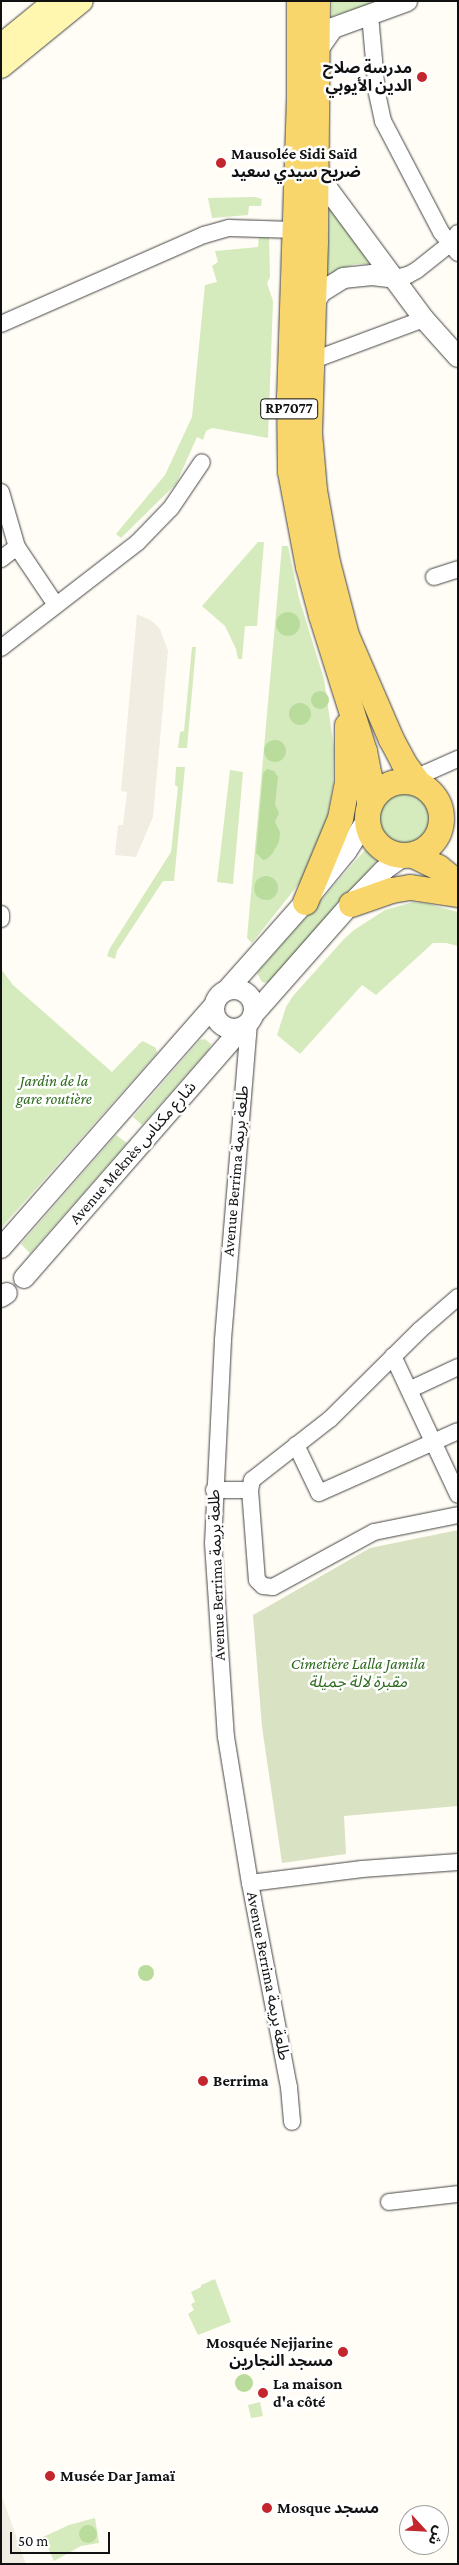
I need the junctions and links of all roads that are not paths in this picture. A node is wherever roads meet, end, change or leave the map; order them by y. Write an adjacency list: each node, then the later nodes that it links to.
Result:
1 (55, 1): 7 (main road)
2 (82, 1): 9 (main road)
3 (298, 1): 11 (main road, RP7077)
4 (317, 1): 8 (main road, RP7077)
5 (407, 1): 6 (street)
6 (370, 14): 8 (street); 12 (street)
7 (1, 45)
8 (317, 51): 10 (main road, RP7077)
9 (1, 67)
10 (315, 167): 13 (street); 14 (main road, RP7077)
11 (295, 230): 16 (street); 27 (main road, RP7077)
12 (455, 243): 13 (street)
13 (395, 278): 14 (street); 15 (street)
14 (312, 307): 18 (main road, RP7077)
15 (424, 318): 17 (street); 18 (street)
16 (1, 324)
17 (458, 357)
18 (311, 361): 29 (main road, RP7077)
19 (202, 462): 25 (street)
20 (1, 492): 21 (street)
21 (17, 547): 22 (street); 25 (street)
22 (1, 559)
23 (458, 569): 24 (street)
24 (434, 577)
25 (56, 605): 26 (street)
26 (1, 648)
27 (347, 697): 31 (main road, RP7077); 36 (main road)
28 (458, 759): 29 (street)
29 (418, 783): 30 (main road, RP7077); 31 (main road)
30 (441, 811): 32 (main road, RP7077); 33 (main road)
31 (368, 813): 33 (main road, RP7077); 36 (street)
32 (458, 840)
33 (408, 855): 34 (main road, RP7077); 37 (street, Avenue Meknès شارع مكناس)
34 (458, 883)
35 (458, 894): 37 (main road)
36 (305, 902): 40 (street)
37 (351, 904): 42 (street, Avenue Meknès شارع مكناس)
38 (1, 914): 39 (street)
39 (1, 919)
40 (227, 990): 41 (street); 42 (street)
41 (214, 1007): 42 (street); 43 (street)
42 (248, 1022): 44 (street, Avenue Meknès شارع مكناس); 52 (street, Avenue Berrima طلعة بريمة)
43 (1, 1248)
44 (24, 1278)
45 (458, 1298): 46 (street)
46 (393, 1356): 48 (street); 51 (street)
47 (458, 1367): 48 (street)
48 (411, 1389): 50 (street)
49 (458, 1431): 50 (street)
50 (434, 1442): 51 (street); 54 (street)
51 (296, 1445): 53 (street)
52 (214, 1490): 53 (street); 57 (street, Avenue Berrima طلعة بريمة)
53 (250, 1490): 55 (street)
54 (458, 1495)
55 (458, 1516)
56 (458, 1862): 57 (street)
57 (250, 1883): 58 (street, Avenue Berrima طلعة بريمة)
58 (292, 2122)
59 (458, 2194): 60 (street)
60 (389, 2202)

